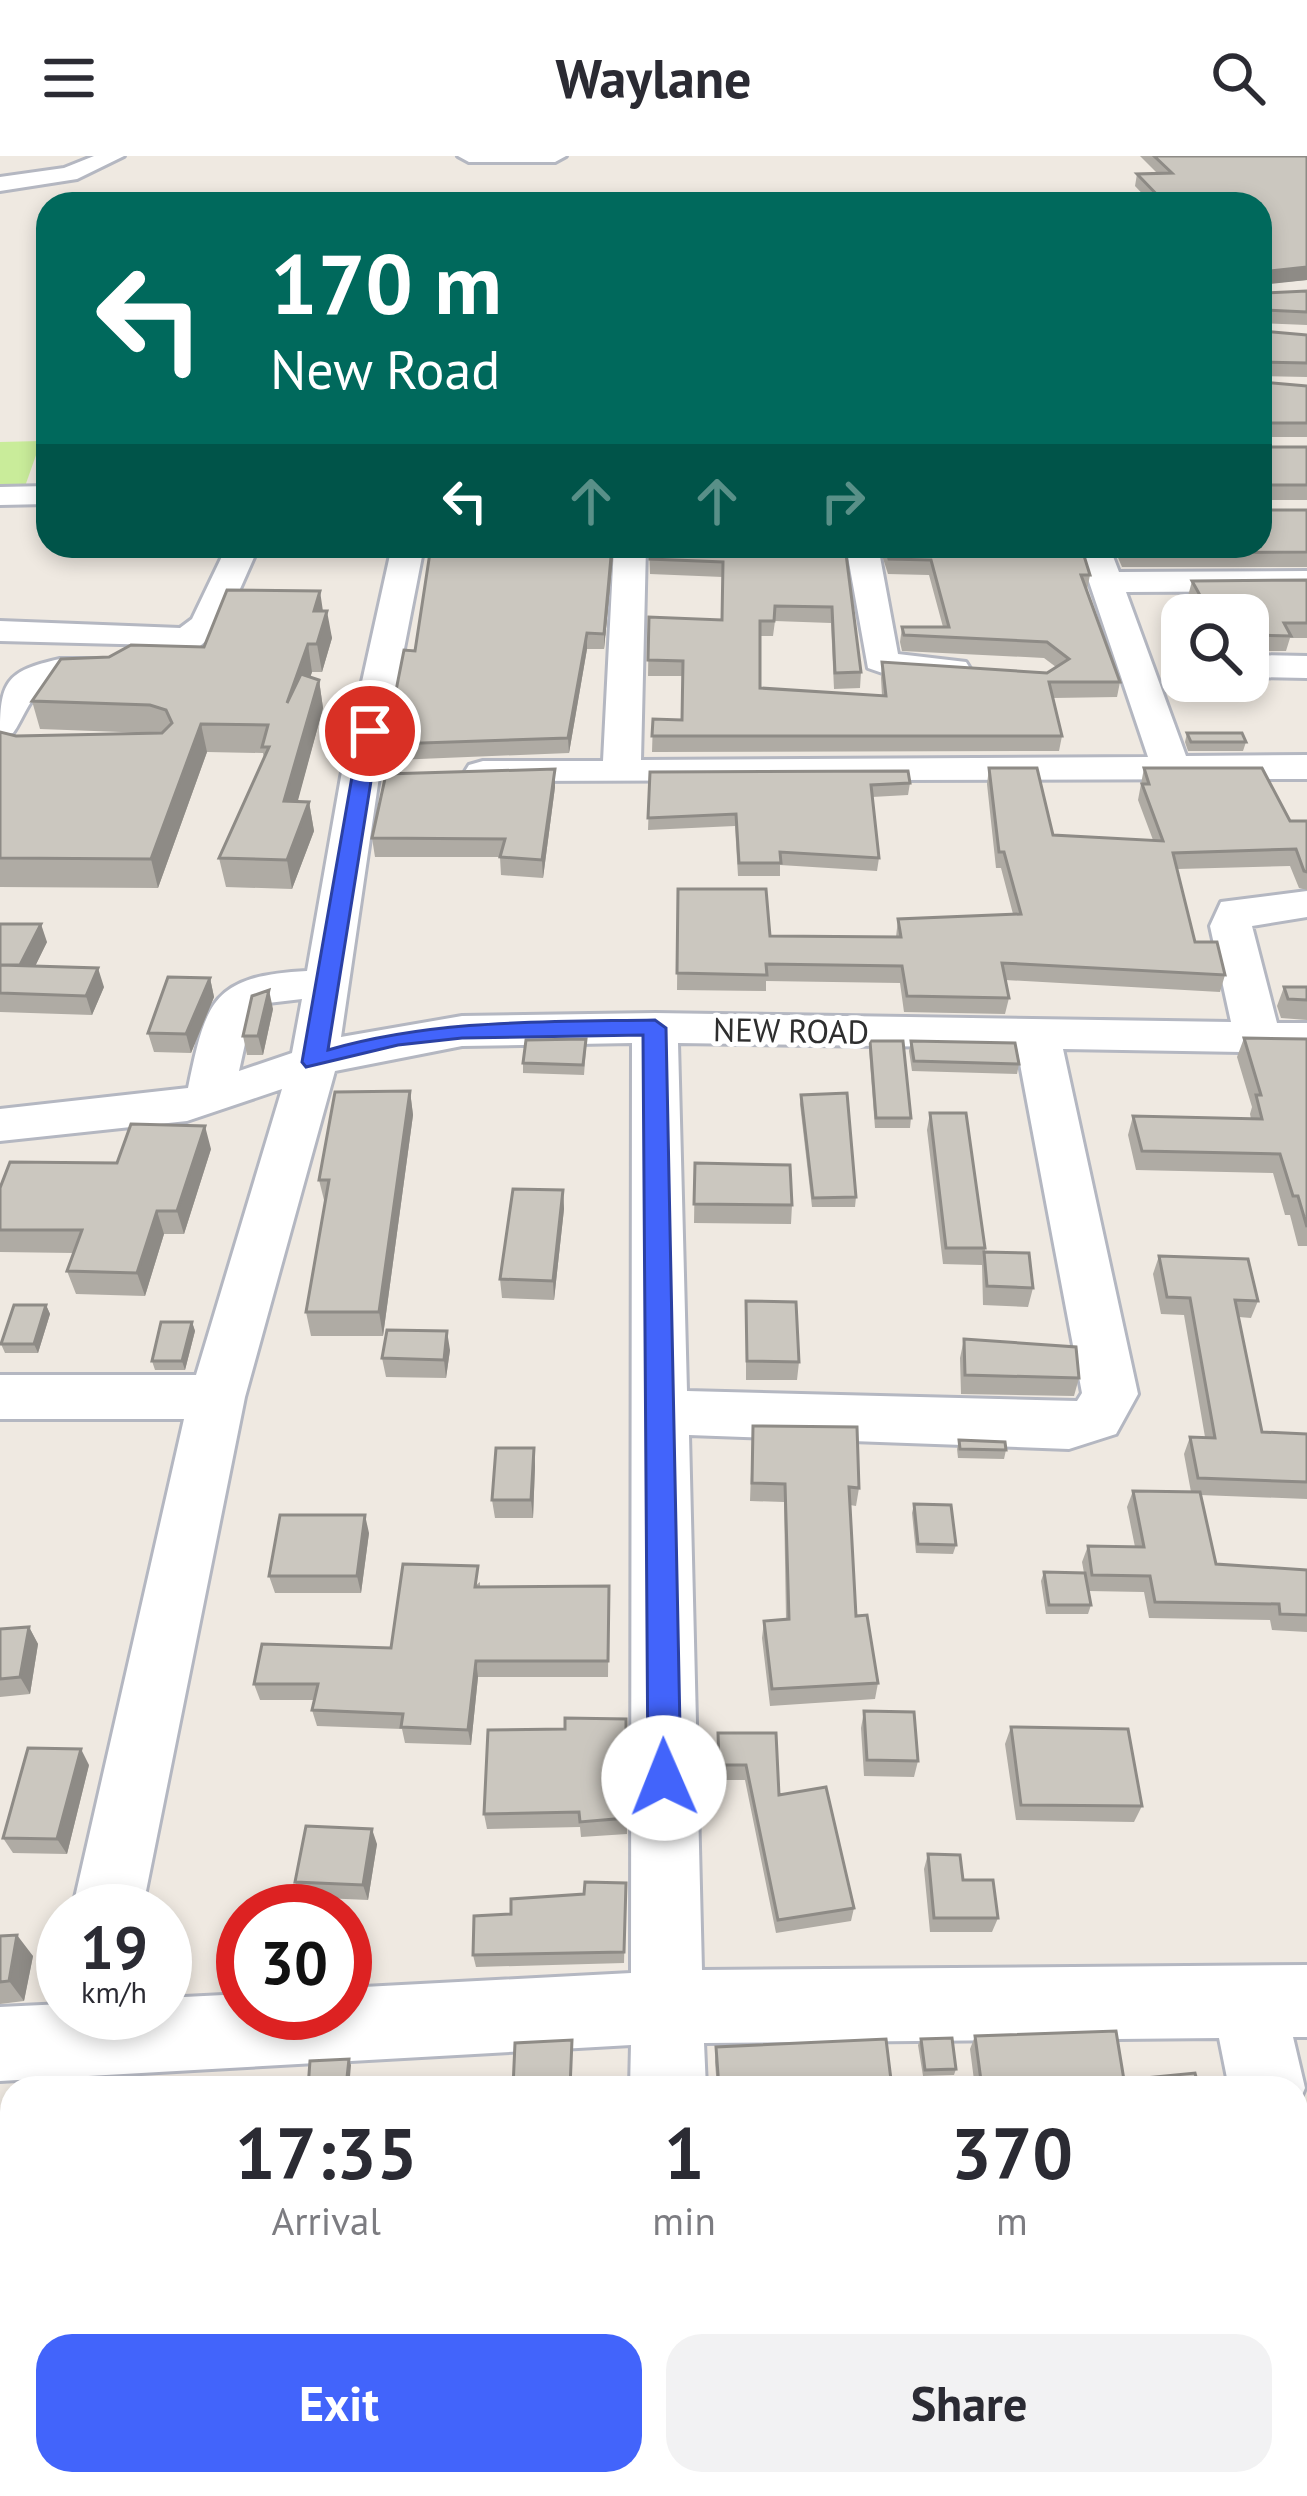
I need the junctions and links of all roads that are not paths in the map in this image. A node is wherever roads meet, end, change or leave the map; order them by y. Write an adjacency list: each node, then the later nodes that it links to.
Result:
1 (113, 156): 4 (street)
2 (469, 156): 3 (street)
3 (555, 156)
4 (0, 184)
5 (36, 495): 6 (street)
6 (0, 496)
7 (238, 558): 15 (street)
8 (407, 558): 27 (street)
9 (630, 558): 24 (street)
10 (864, 558): 20 (street)
11 (1097, 558): 13 (street)
12 (1307, 581): 13 (street)
13 (1106, 583): 16 (street)
14 (0, 631): 15 (street)
15 (203, 658): 21 (street)
16 (1136, 665): 17 (street); 22 (street)
17 (1161, 666)
18 (1269, 666): 19 (street)
19 (1307, 667)
20 (977, 671)
21 (8, 738)
22 (1170, 766): 23 (street); 24 (street)
23 (1307, 767)
24 (622, 768): 25 (street)
25 (455, 774)
26 (1307, 904): 30 (street)
27 (327, 984): 32 (street); 33 (street)
28 (655, 1028): 29 (street, NEW ROAD); 32 (street, NEW ROAD); 37 (street)
29 (1037, 1034): 30 (street, NEW ROAD); 37 (street)
30 (1258, 1038): 31 (street, NEW ROAD)
31 (1307, 1038)
32 (314, 1062): 33 (street, NEW ROAD); 36 (street)
33 (210, 1098): 34 (street, NEW ROAD)
34 (0, 1125)
35 (0, 1397): 36 (street)
36 (217, 1397): 38 (street)
37 (660, 1412): 40 (street)
38 (112, 1884)
39 (1277, 2002): 40 (street); 44 (street)
40 (668, 2007): 42 (street); 43 (street)
41 (0, 2044): 42 (street)
42 (77, 2047)
43 (668, 2076)
44 (1268, 2076)

